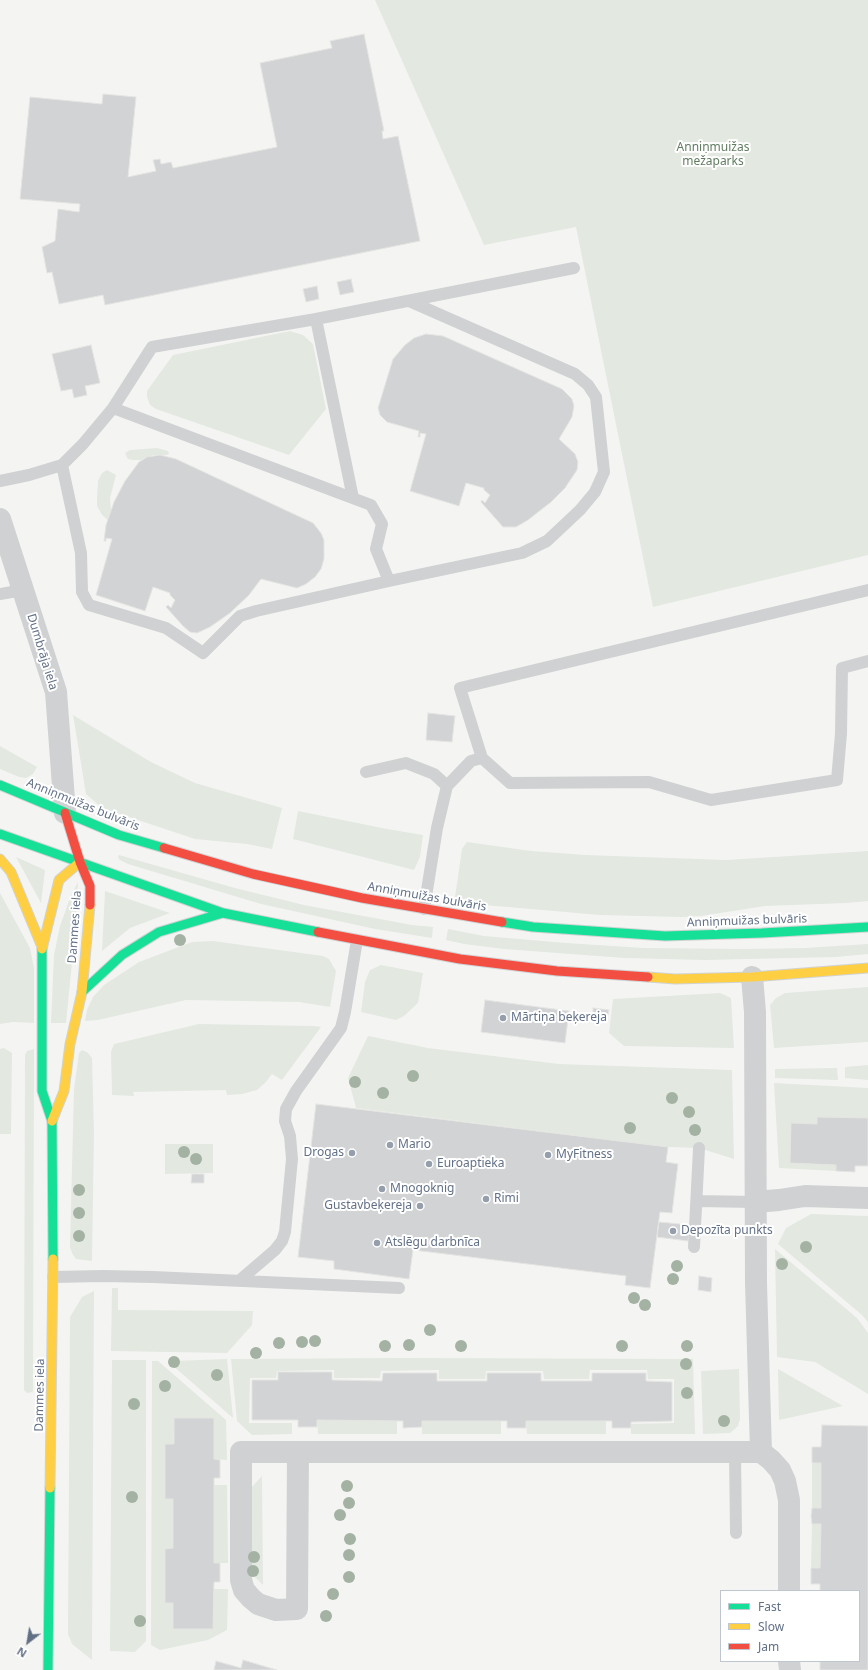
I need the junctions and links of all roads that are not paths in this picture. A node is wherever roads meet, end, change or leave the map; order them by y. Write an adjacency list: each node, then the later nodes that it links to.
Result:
1 (574, 268): 2 (lane)
2 (409, 301): 3 (lane); 9 (lane)
3 (316, 319): 4 (lane); 7 (lane)
4 (113, 408): 5 (lane); 7 (lane)
5 (62, 465): 6 (lane); 9 (lane)
6 (0, 481)
7 (353, 498): 9 (lane)
8 (0, 519): 10 (street, Dumbrāja iela)
9 (390, 582)
10 (23, 590): 12 (lane); 18 (street, Dumbrāja iela)
11 (868, 590): 14 (lane)
12 (0, 594)
13 (868, 661): 14 (lane)
14 (482, 758): 17 (lane)
15 (366, 772): 17 (lane)
16 (0, 785): 18 (street, Anniņmuižas bulvāris)
17 (447, 786): 22 (lane)
18 (65, 813): 21 (street); 22 (street, Anniņmuižas bulvāris)
19 (0, 834): 21 (street)
20 (0, 859): 26 (street)
21 (80, 862): 23 (street); 26 (street, Dammes iela); 29 (street, Dammes iela)
22 (424, 909): 24 (street, Anniņmuižas bulvāris)
23 (223, 913): 25 (street); 29 (street)
24 (868, 927)
25 (357, 940): 28 (street); 37 (lane)
26 (42, 947): 30 (street, Dammes iela)
27 (868, 968): 28 (street)
28 (752, 977): 34 (street)
29 (82, 992): 30 (street, Dammes iela)
30 (52, 1121): 36 (street, Dammes iela)
31 (699, 1148): 33 (lane)
32 (868, 1198): 34 (street)
33 (697, 1201): 34 (lane); 35 (lane)
34 (755, 1202): 41 (street)
35 (694, 1247)
36 (53, 1277): 37 (lane); 44 (street, Dammes iela)
37 (240, 1280): 38 (lane)
38 (399, 1288)
39 (298, 1452): 39 (street); 40 (street)
40 (735, 1452): 41 (street); 42 (lane)
41 (761, 1452): 43 (street)
42 (736, 1533)
43 (789, 1590)
44 (48, 1670)

